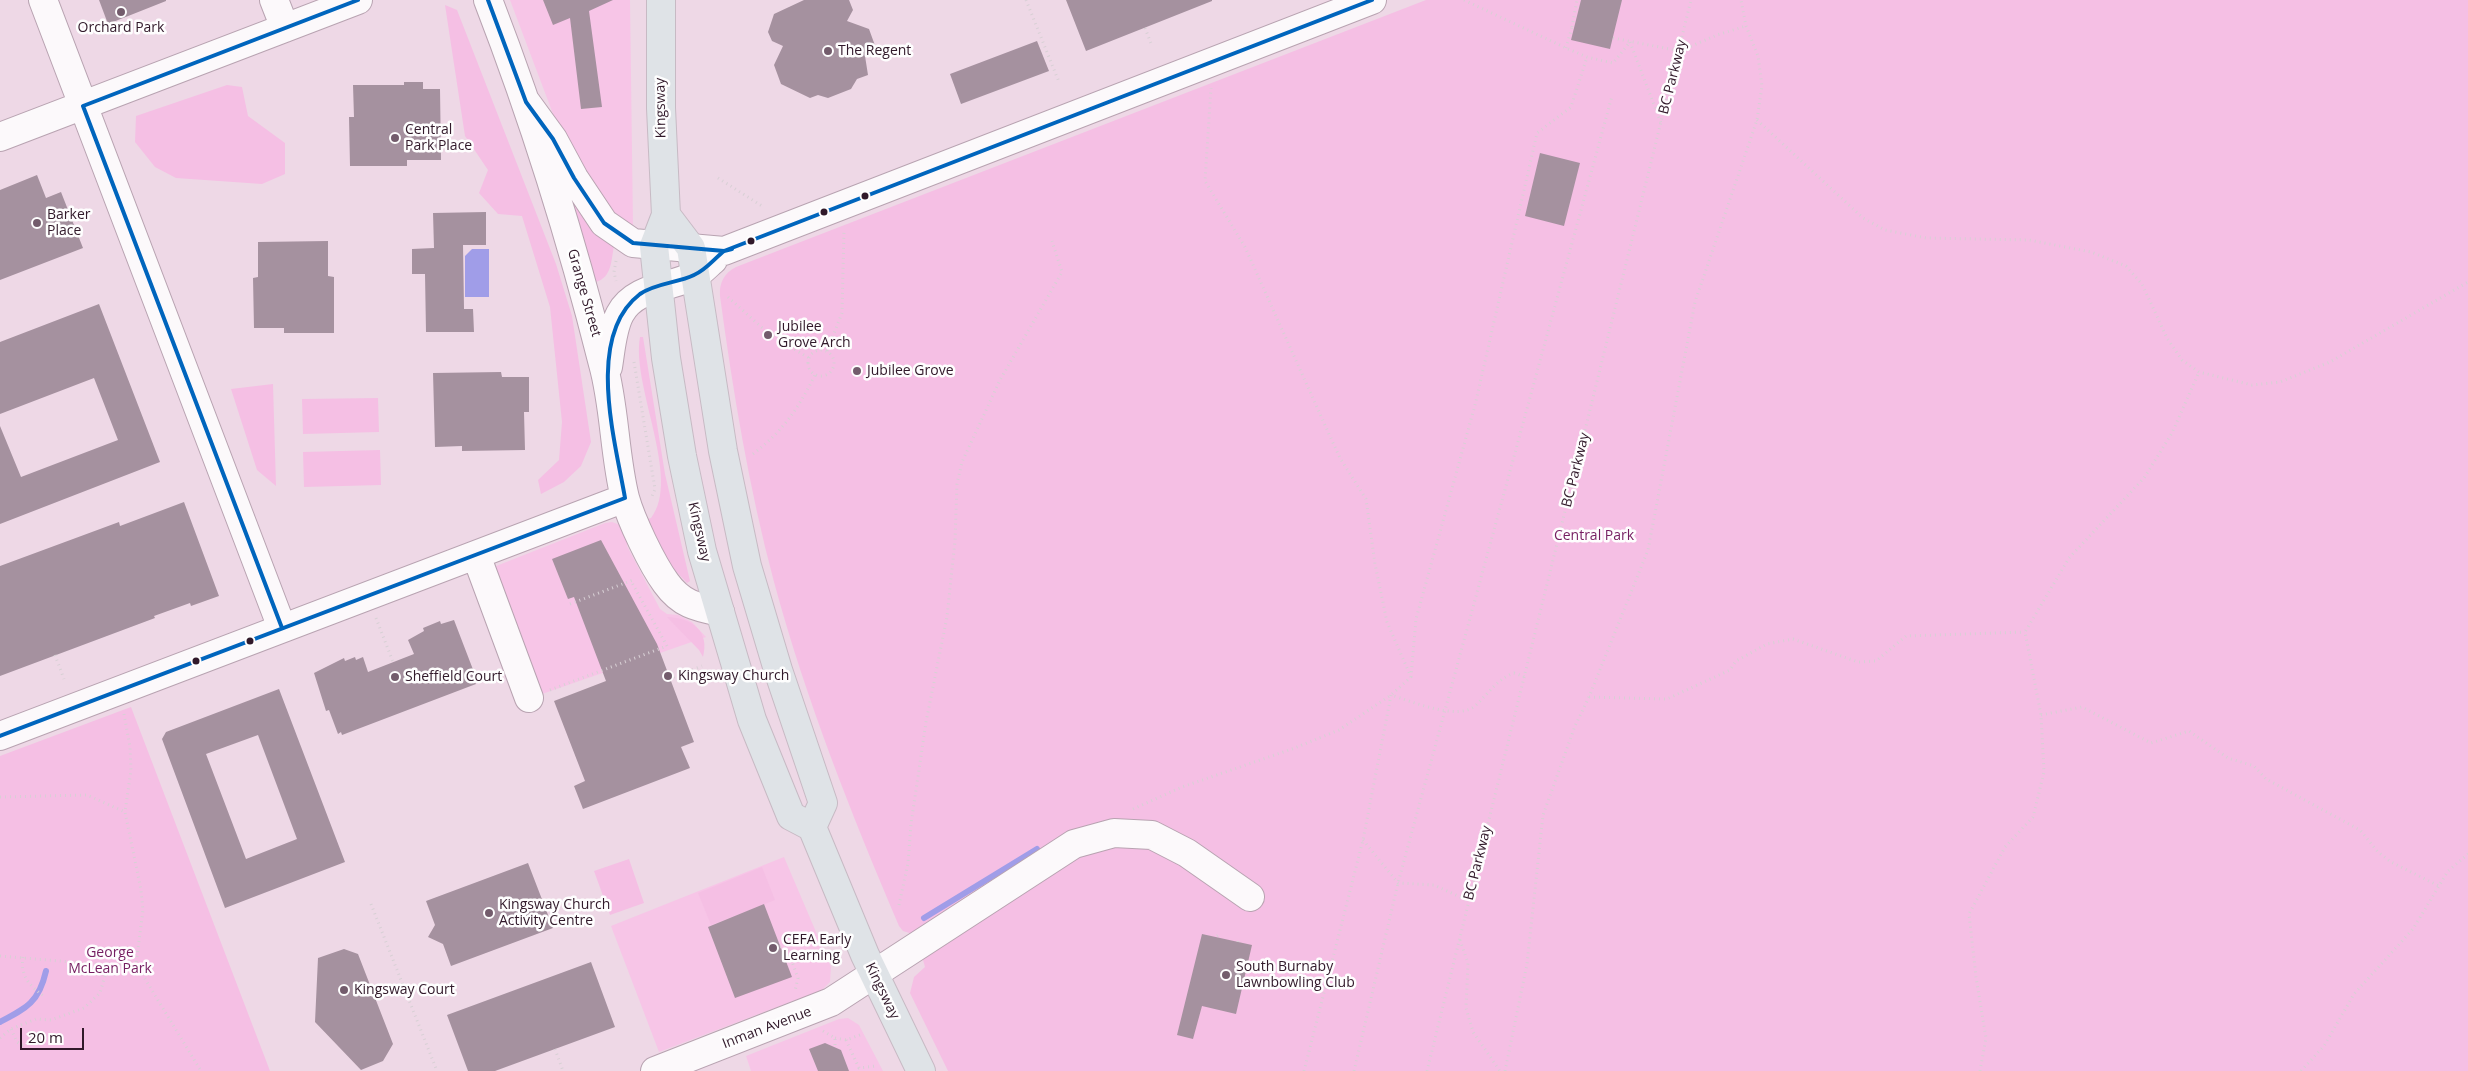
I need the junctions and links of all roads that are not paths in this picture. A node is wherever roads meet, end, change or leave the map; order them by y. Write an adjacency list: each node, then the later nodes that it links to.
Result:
1 (43, 0): 9 (street)
2 (274, 0): 7 (street)
3 (358, 0): 7 (street)
4 (488, 0): 8 (street, Grange Street)
5 (661, 0): 11 (main road, Kingsway)
6 (1372, 0): 13 (street)
7 (285, 28): 9 (street)
8 (526, 102): 12 (street); 15 (street, Grange Street)
9 (83, 106): 10 (street); 19 (street)
10 (0, 137)
11 (666, 215): 12 (main road, Kingsway); 13 (main road)
12 (654, 246): 13 (street); 14 (main road, Kingsway)
13 (693, 262): 14 (street); 22 (main road)
14 (659, 286): 15 (street); 18 (main road, Kingsway)
15 (606, 376): 16 (street, Grange Street)
16 (637, 501): 17 (street); 18 (street, Grange Street)
17 (476, 555): 19 (street); 20 (street)
18 (720, 612): 22 (main road, Kingsway)
19 (282, 628): 21 (street)
20 (529, 698)
21 (0, 736)
22 (812, 827): 24 (main road, Kingsway)
23 (1250, 897): 24 (street, Inman Avenue)
24 (874, 976): 25 (street, Inman Avenue); 26 (main road, Kingsway)
25 (655, 1071)
26 (921, 1071)

